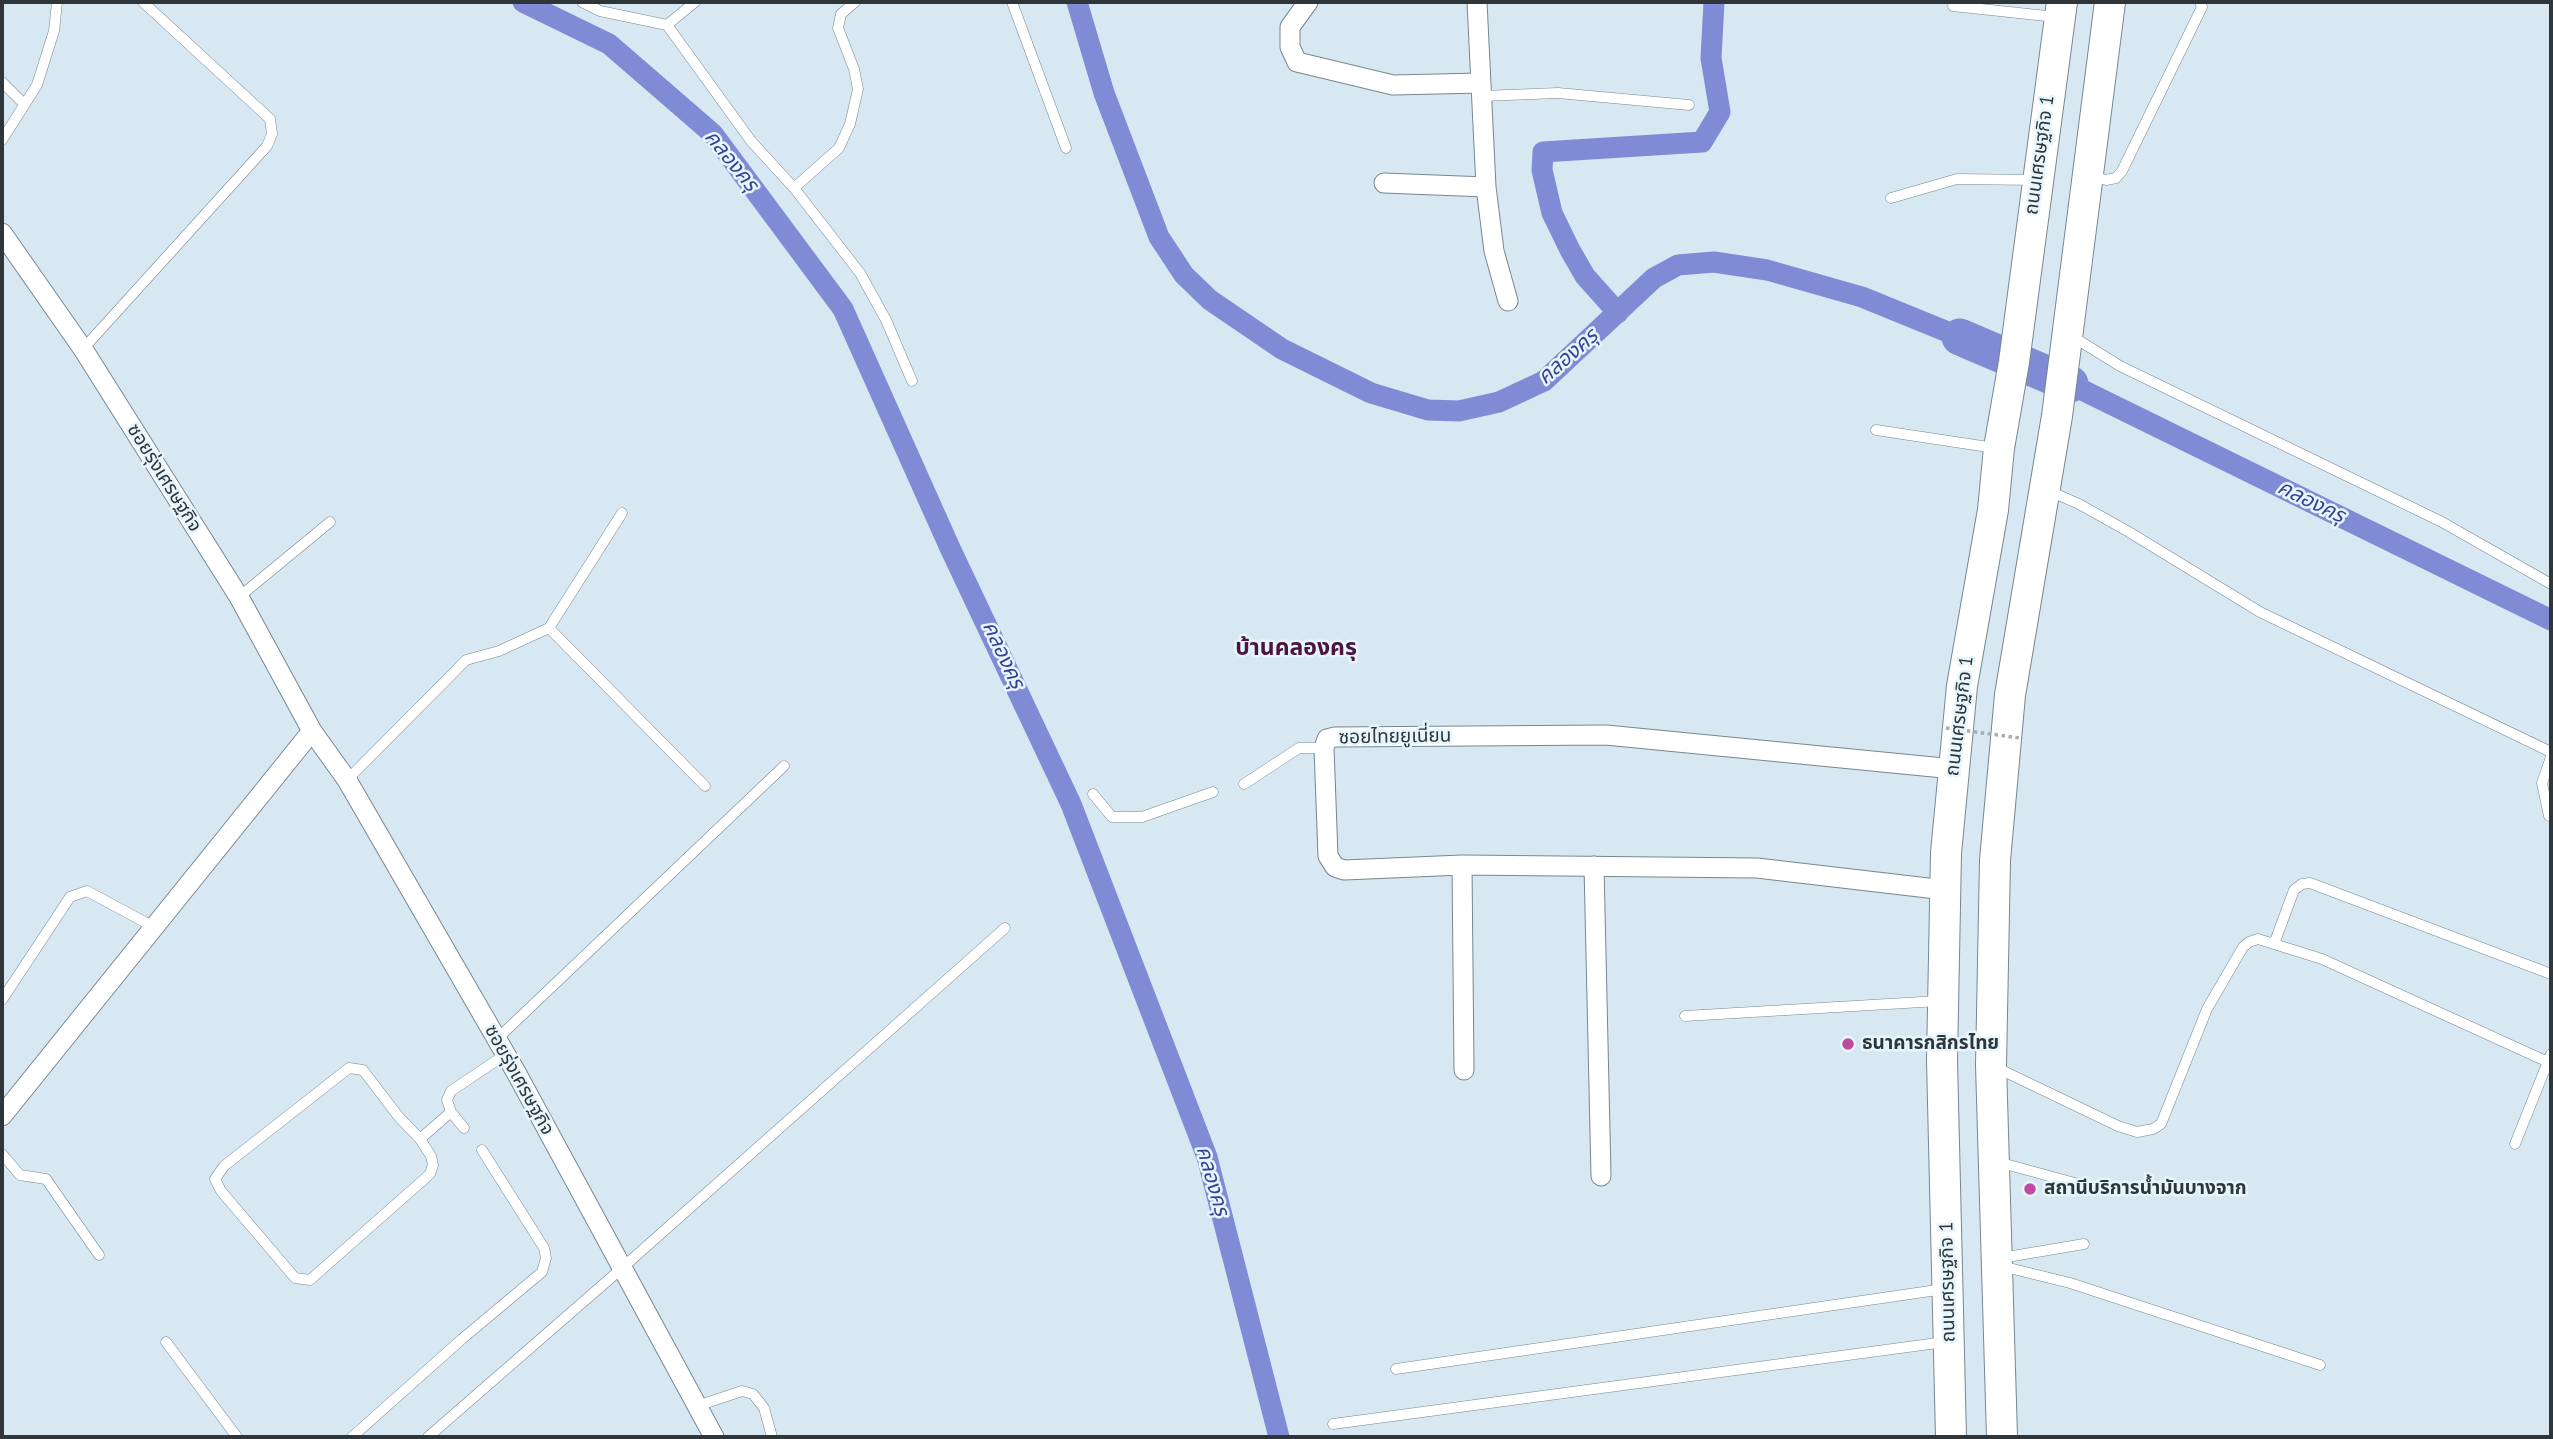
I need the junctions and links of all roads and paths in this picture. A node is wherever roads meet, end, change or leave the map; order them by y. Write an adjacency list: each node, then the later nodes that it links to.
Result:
1 (57, 2): 16 (lane)
2 (143, 2): 29 (lane)
3 (582, 2): 13 (lane)
4 (695, 2): 13 (lane)
5 (855, 2): 24 (lane)
6 (1012, 2): 19 (lane)
7 (1308, 2): 15 (street)
8 (1476, 2): 15 (street)
9 (2110, 2): 20 (main road)
10 (2200, 2): 20 (lane)
11 (1953, 6): 12 (lane)
12 (2061, 9): 21 (main road, ถนนเศรษฐกิจ 1)
13 (667, 25): 24 (lane)
14 (2, 82): 16 (lane)
15 (1481, 89): 17 (lane); 23 (street)
16 (24, 104): 18 (lane)
17 (1689, 105)
18 (2, 140)
19 (1066, 148)
20 (2087, 175): 28 (main road)
21 (2037, 180): 25 (lane); 32 (main road, ถนนเศรษฐกิจ 1)
22 (1384, 183): 23 (street)
23 (1486, 187): 27 (street)
24 (794, 188): 30 (lane)
25 (1891, 198)
26 (2, 233): 29 (street, ซอยรุ่งเศรษฐกิจ)
27 (1508, 301)
28 (2066, 338): 33 (main road); 36 (lane)
29 (83, 349): 37 (street, ซอยรุ่งเศรษฐกิจ)
30 (912, 381)
31 (1876, 430): 32 (lane)
32 (1999, 448): 45 (main road, ถนนเศรษฐกิจ 1)
33 (2045, 490): 43 (lane); 64 (main road)
34 (622, 513): 38 (lane)
35 (330, 522): 37 (lane)
36 (2551, 584)
37 (239, 597): 40 (street, ซอยรุ่งเศรษฐกิจ)
38 (549, 628): 46 (lane); 48 (lane)
39 (1946, 728): 41 (path, bridge)
40 (312, 731): 46 (street, ซอยรุ่งเศรษฐกิจ); 55 (street)
41 (2020, 738)
42 (1324, 748): 45 (street, ซอยไทยยูเนี่ยน); 47 (lane); 52 (street, ซอยไทยยูเนี่ยน)
43 (2551, 755): 51 (lane)
44 (784, 766): 62 (lane)
45 (1954, 769): 54 (main road, ถนนเศรษฐกิจ 1)
46 (347, 780): 62 (street, ซอยรุ่งเศรษฐกิจ)
47 (1244, 784)
48 (705, 786)
49 (1213, 792): 50 (lane)
50 (1093, 794)
51 (2549, 816)
52 (1462, 865): 53 (street, ซอยไทยยูเนี่ยน); 65 (street)
53 (1594, 866): 54 (street, ซอยไทยยูเนี่ยน); 74 (street)
54 (1945, 890): 60 (main road, ถนนเศรษฐกิจ 1)
55 (154, 927): 59 (lane); 67 (street)
56 (1005, 928): 79 (lane)
57 (2274, 944): 58 (lane); 63 (lane); 64 (lane)
58 (2551, 974)
59 (2, 1000)
60 (1943, 1001): 61 (lane); 80 (main road, ถนนเศรษฐกิจ 1)
61 (1685, 1016)
62 (501, 1047): 66 (lane); 79 (street, ซอยรุ่งเศรษฐกิจ)
63 (2550, 1058): 70 (lane)
64 (1991, 1065): 73 (main road)
65 (1464, 1070)
66 (451, 1112): 68 (lane); 69 (lane)
67 (2, 1116)
68 (464, 1128)
69 (420, 1139): 69 (lane)
70 (2515, 1144)
71 (482, 1150): 88 (lane)
72 (2, 1154): 77 (lane)
73 (1994, 1161): 75 (lane); 78 (main road)
74 (1601, 1176)
75 (2082, 1185)
76 (2084, 1244): 78 (lane)
77 (100, 1255)
78 (1997, 1261): 83 (lane); 93 (main road)
79 (621, 1269): 85 (street, ซอยรุ่งเศรษฐกิจ); 89 (lane)
80 (1948, 1289): 82 (main road, ถนนเศรษฐกิจ 1); 84 (lane)
81 (166, 1342): 87 (lane)
82 (1949, 1342): 86 (lane); 92 (main road, ถนนเศรษฐกิจ 1)
83 (2320, 1365)
84 (1396, 1369)
85 (697, 1406): 90 (street, ซอยรุ่งเศรษฐกิจ); 91 (lane)
86 (1333, 1424)
87 (237, 1437)
88 (352, 1437)
89 (428, 1437)
90 (714, 1437)
91 (772, 1437)
92 (1951, 1437)
93 (2002, 1437)

